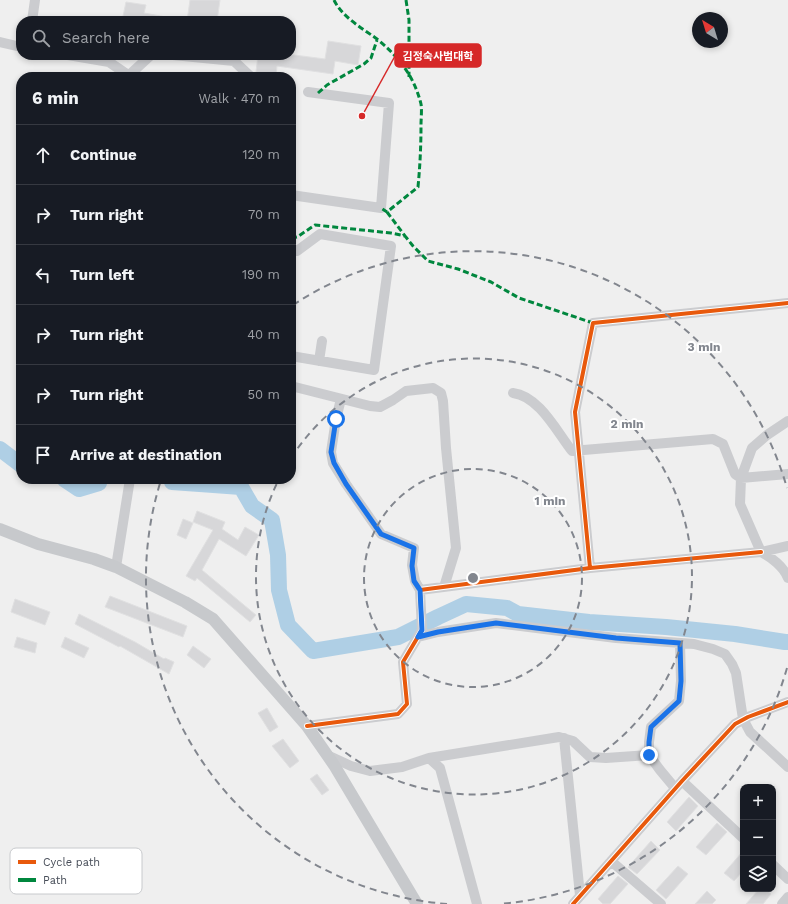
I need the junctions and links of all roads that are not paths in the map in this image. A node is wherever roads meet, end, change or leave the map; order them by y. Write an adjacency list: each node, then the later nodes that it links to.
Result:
1 (36, 0): 2 (street)
2 (33, 16)
3 (0, 42): 4 (street)
4 (16, 46)
5 (97, 60): 8 (street)
6 (146, 60): 9 (street)
7 (224, 60): 10 (street)
8 (123, 72)
9 (132, 72)
10 (246, 72)
11 (308, 92): 12 (street)
12 (296, 196)
13 (296, 251): 17 (street)
14 (788, 303): 22 (street)
15 (322, 341): 17 (street)
16 (296, 357): 17 (street)
17 (319, 361)
18 (296, 387): 20 (street)
19 (513, 393): 22 (street)
20 (341, 399): 32 (street); 33 (street)
21 (788, 421): 24 (street)
22 (578, 451): 24 (street); 30 (street)
23 (788, 474): 24 (street)
24 (741, 478): 28 (street)
25 (129, 484): 29 (street)
26 (0, 529): 29 (main road)
27 (788, 546): 28 (street)
28 (761, 552): 30 (street); 31 (street)
29 (116, 567): 38 (main road)
30 (590, 568): 32 (street)
31 (788, 578)
32 (444, 587): 33 (street)
33 (420, 590): 34 (street)
34 (420, 634): 35 (street); 38 (street)
35 (680, 643): 37 (street); 41 (street)
36 (788, 702): 37 (street)
37 (743, 719): 43 (street); 44 (street)
38 (307, 726): 40 (main road)
39 (564, 738): 41 (street); 42 (street); 49 (street)
40 (328, 755): 42 (street); 51 (main road)
41 (649, 755): 44 (street)
42 (429, 758): 52 (street)
43 (788, 767)
44 (679, 785): 45 (street); 46 (street)
45 (740, 836)
46 (611, 861): 49 (street); 54 (street)
47 (776, 868): 48 (street)
48 (788, 879)
49 (580, 895): 53 (street)
50 (788, 897): 55 (street)
51 (416, 904)
52 (477, 904)
53 (573, 904)
54 (661, 904)
55 (782, 904)

